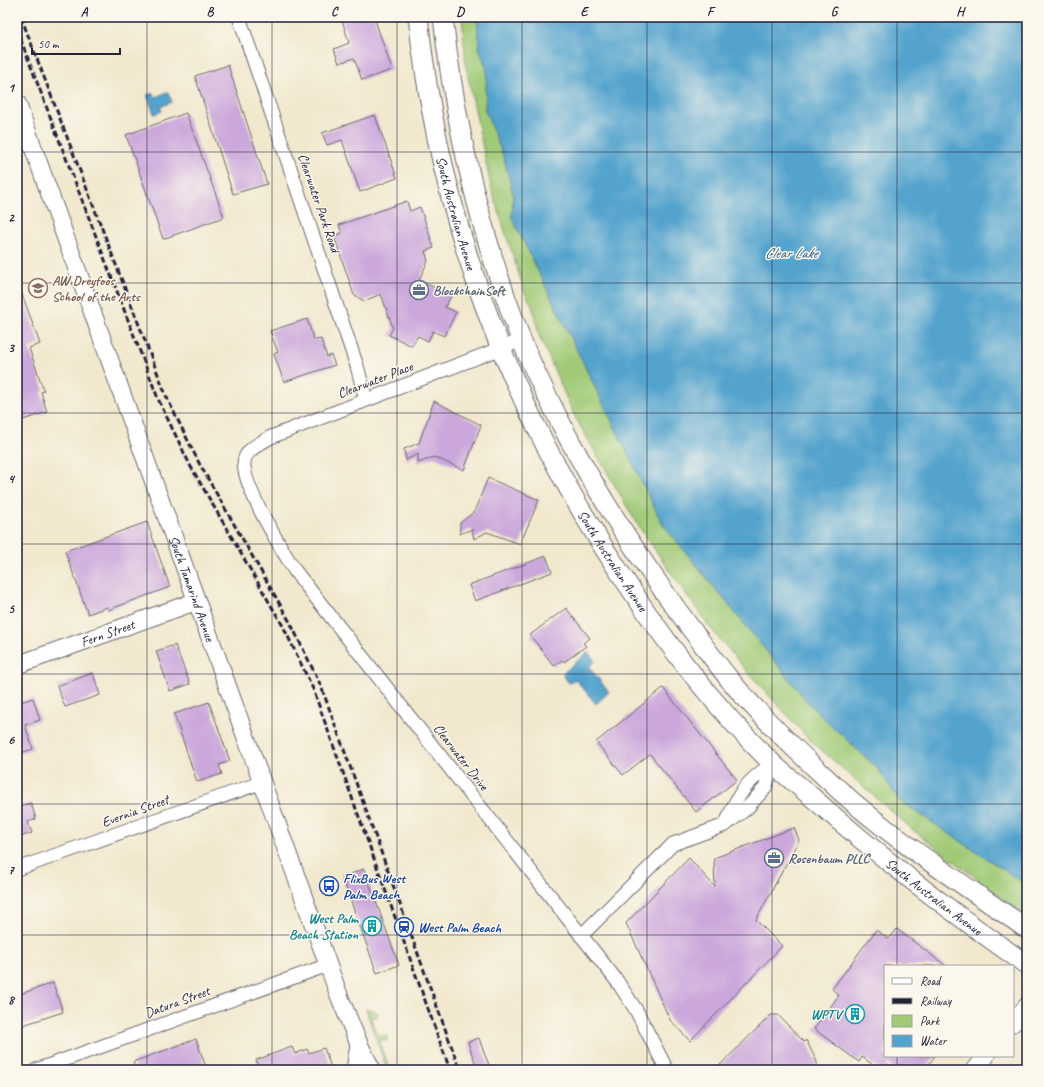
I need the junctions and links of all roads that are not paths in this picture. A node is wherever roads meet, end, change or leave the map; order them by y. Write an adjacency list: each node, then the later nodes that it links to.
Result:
1 (239, 17): 7 (street, Clearwater Park Road)
2 (418, 17): 6 (main road, South Australian Avenue)
3 (443, 17): 5 (main road, South Australian Avenue)
4 (17, 104): 9 (street, South Tamarind Avenue)
5 (522, 340): 6 (street, Clearwater Place); 11 (main road, South Australian Avenue)
6 (500, 348): 7 (street, Clearwater Place); 12 (main road, South Australian Avenue)
7 (366, 400): 8 (street, Clearwater Place)
8 (245, 458): 16 (street, Clearwater Drive)
9 (197, 601): 10 (street, Fern Street); 13 (street, South Tamarind Avenue)
10 (17, 665)
11 (794, 746): 12 (main road); 15 (main road, South Australian Avenue)
12 (773, 764): 16 (street); 18 (main road, South Australian Avenue)
13 (263, 782): 14 (street, Evernia Street); 17 (street, South Tamarind Avenue)
14 (17, 869)
15 (1027, 929)
16 (581, 936): 26 (street, Clearwater Drive)
17 (328, 965): 21 (street, South Tamarind Avenue); 23 (street, Datura Street)
18 (1027, 966)
19 (1027, 1006): 20 (street)
20 (1014, 1022)
21 (359, 1044): 24 (street); 25 (street, South Tamarind Avenue)
22 (985, 1057): 27 (street)
23 (36, 1070)
24 (355, 1070)
25 (372, 1070)
26 (667, 1070)
27 (975, 1070)

